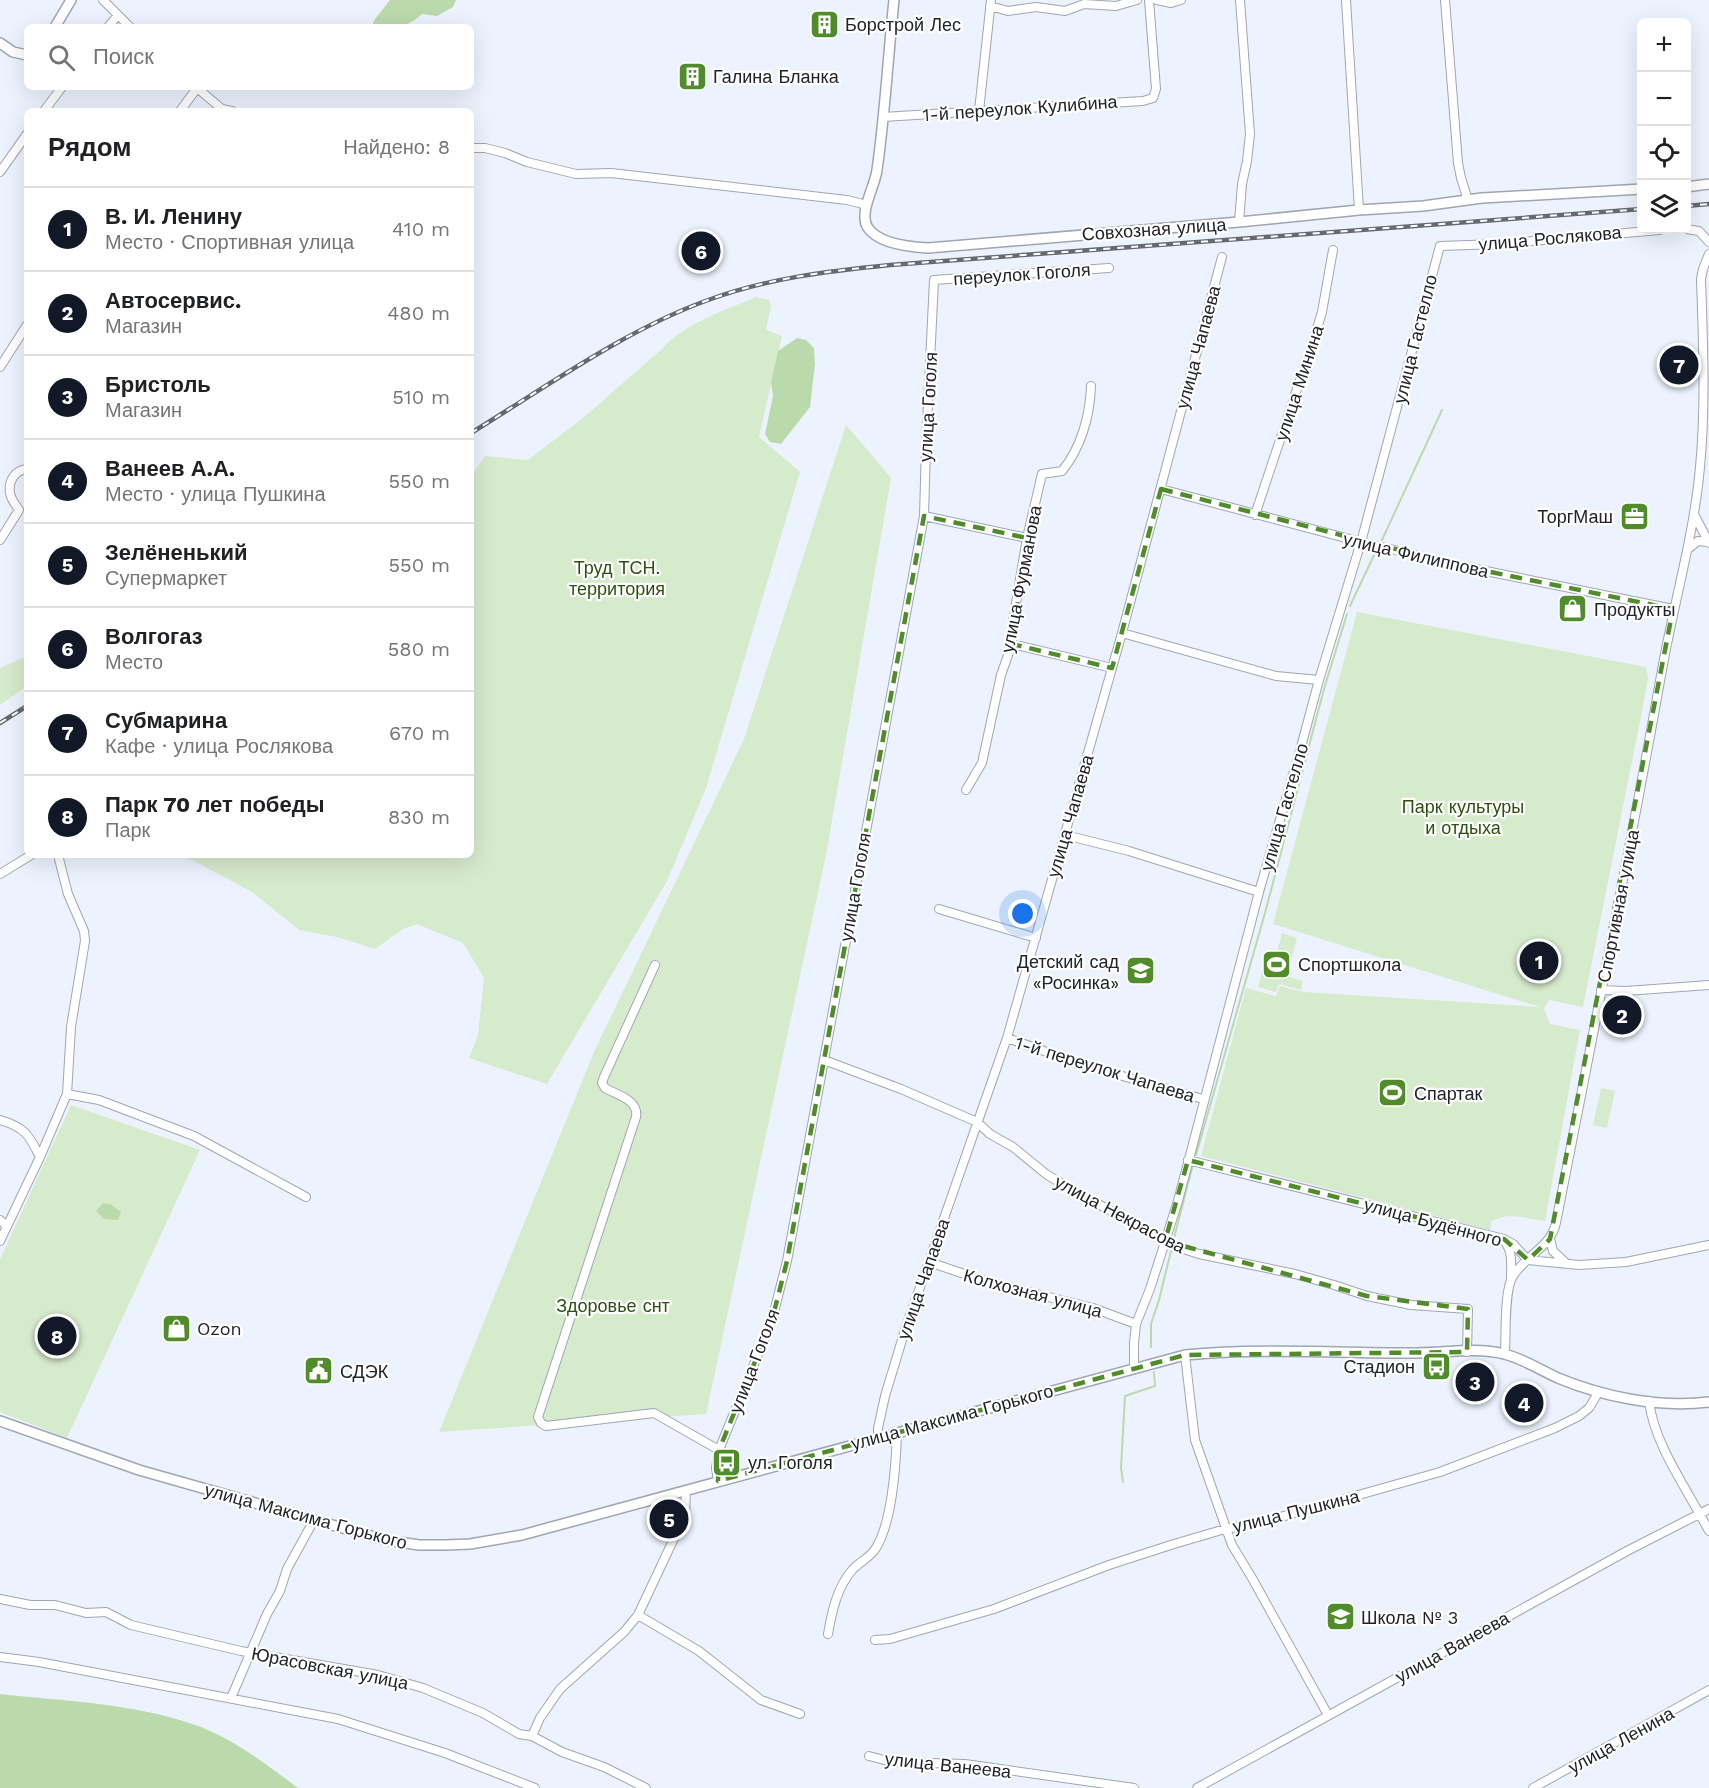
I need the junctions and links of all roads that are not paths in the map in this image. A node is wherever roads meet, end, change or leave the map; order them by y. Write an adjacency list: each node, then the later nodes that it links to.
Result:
1 (71, 0): 13 (street)
2 (103, 0): 12 (street)
3 (894, 0): 25 (street)
4 (1137, 0): 11 (street)
5 (1149, 0): 24 (street, 1-й переулок Кулибина)
6 (1157, 0): 7 (street)
7 (1181, 0)
8 (1240, 0): 35 (street)
9 (1346, 0): 34 (street)
10 (1445, 0): 32 (street)
11 (991, 3): 24 (street)
12 (118, 15): 14 (street); 15 (street)
13 (58, 24)
14 (110, 24)
15 (127, 24)
16 (0, 43): 17 (street)
17 (24, 54)
18 (60, 90): 21 (street)
19 (195, 90): 22 (street)
20 (199, 90): 23 (street)
21 (46, 108)
22 (182, 108)
23 (221, 108)
24 (979, 111): 25 (street, 1-й переулок Кулибина)
25 (883, 117): 33 (street)
26 (24, 139): 28 (street)
27 (474, 148): 33 (street)
28 (0, 171)
29 (1709, 184): 30 (street)
30 (1691, 186)
31 (1637, 189): 32 (street, Совхозная улица)
32 (1467, 200): 34 (street, Совхозная улица)
33 (867, 205): 35 (street, Совхозная улица)
34 (1359, 210): 35 (street, Совхозная улица)
35 (1239, 222)
36 (1691, 230): 38 (street)
37 (1637, 232): 39 (street, улица Рослякова)
38 (1709, 242)
39 (1440, 246): 56 (street, улица Гастелло)
40 (1333, 250): 52 (street, улица Минина)
41 (1709, 254): 46 (street)
42 (1222, 257): 50 (street, улица Чапаева)
43 (1109, 268): 44 (street, переулок Гоголя)
44 (934, 280): 53 (street, улица Гоголя)
45 (24, 330): 47 (street)
46 (1706, 347): 51 (street)
47 (0, 367)
48 (1091, 386): 54 (street, улица Фурманова)
49 (24, 468): 55 (street)
50 (1161, 489): 52 (street, улица Филиппова); 60 (street, улица Чапаева)
51 (1694, 514): 57 (street); 58 (street, Спортивная улица)
52 (1256, 515): 56 (street, улица Филиппова)
53 (924, 516): 54 (street); 76 (street, улица Гоголя)
54 (1027, 538): 61 (street, улица Фурманова)
55 (0, 540)
56 (1361, 542): 59 (street, улица Филиппова); 63 (street, улица Гастелло)
57 (1709, 543): 58 (street)
58 (1686, 550): 59 (street, Спортивная улица)
59 (1673, 609): 74 (street, Спортивная улица)
60 (1122, 633): 62 (street, улица Чапаева); 63 (street)
61 (1012, 644): 62 (street); 64 (street, улица Фурманова)
62 (1112, 668): 65 (street, улица Чапаева)
63 (1319, 680): 69 (street, улица Гастелло)
64 (966, 790)
65 (1065, 835): 69 (street); 71 (street, улица Чапаева)
66 (26, 858): 68 (street)
67 (59, 858): 77 (street)
68 (0, 874)
69 (1259, 892): 78 (street, улица Гастелло)
70 (939, 909): 71 (street)
71 (1036, 938): 75 (street, улица Чапаева)
72 (656, 965): 106 (street)
73 (1709, 985): 74 (street)
74 (1601, 990): 87 (street, Спортивная улица)
75 (1007, 1038): 78 (street, 1-й переулок Чапаева); 80 (street, улица Чапаева)
76 (824, 1060): 80 (street, улица Некрасова); 106 (street, улица Гоголя)
77 (67, 1094): 81 (street); 83 (street)
78 (1203, 1100): 82 (street, улица Гастелло)
79 (0, 1120): 81 (street)
80 (977, 1122): 89 (street, улица Некрасова); 92 (street, улица Чапаева)
81 (40, 1157): 85 (street)
82 (1188, 1160): 86 (street, улица Будённого); 89 (street, улица Гастелло)
83 (306, 1197)
84 (0, 1220): 85 (street)
85 (7, 1227): 88 (street)
86 (1504, 1239): 91 (street, улица Будённого); 94 (street)
87 (1550, 1239): 91 (street, Спортивная улица); 93 (street)
88 (0, 1241)
89 (1165, 1241): 95 (street, улица Гастелло); 96 (street, улица Некрасова)
90 (1709, 1245): 93 (street)
91 (1528, 1260): 93 (street); 94 (street, Спортивная улица)
92 (929, 1262): 95 (street, Колхозная улица); 105 (street, улица Чапаева)
93 (1568, 1264)
94 (1511, 1278): 97 (street)
95 (1136, 1324): 99 (street, улица Гастелло)
96 (1467, 1352): 97 (street, улица Максима Горького); 98 (street, улица Максима Горького)
97 (1505, 1354): 100 (street, улица Максима Горького)
98 (1185, 1355): 99 (street, улица Максима Горького); 112 (street)
99 (1134, 1367): 104 (street, улица Максима Горького)
100 (1598, 1393): 101 (street); 112 (street, улица Пушкина)
101 (1649, 1401): 102 (street); 110 (street)
102 (1709, 1402)
103 (0, 1421): 111 (street, улица Максима Горького)
104 (897, 1432): 105 (street, улица Максима Горького); 116 (street)
105 (878, 1438): 107 (street, улица Максима Горького)
106 (719, 1450): 107 (street, улица Гоголя)
107 (718, 1481): 108 (street, улица Максима Горького)
108 (686, 1491): 111 (street, улица Максима Горького); 115 (street)
109 (1709, 1509): 110 (street, улица Ванеева)
110 (1700, 1514): 113 (street); 123 (street, улица Ванеева)
111 (314, 1520): 118 (street)
112 (1225, 1530): 117 (street, улица Пушкина); 123 (street)
113 (1709, 1531)
114 (0, 1599): 118 (street, Юрасовская улица)
115 (638, 1615): 122 (street); 124 (street)
116 (828, 1634)
117 (875, 1640)
118 (252, 1652): 121 (street); 124 (street, Юрасовская улица)
119 (0, 1657): 121 (street)
120 (1709, 1690): 130 (street, улица Ленина)
121 (231, 1698): 126 (street)
122 (800, 1714)
123 (1328, 1715): 129 (street, улица Ванеева)
124 (532, 1736): 127 (street, Юрасовская улица)
125 (869, 1756): 128 (street, улица Ванеева)
126 (535, 1788)
127 (646, 1788)
128 (1134, 1788)
129 (1197, 1788)
130 (1533, 1788)

